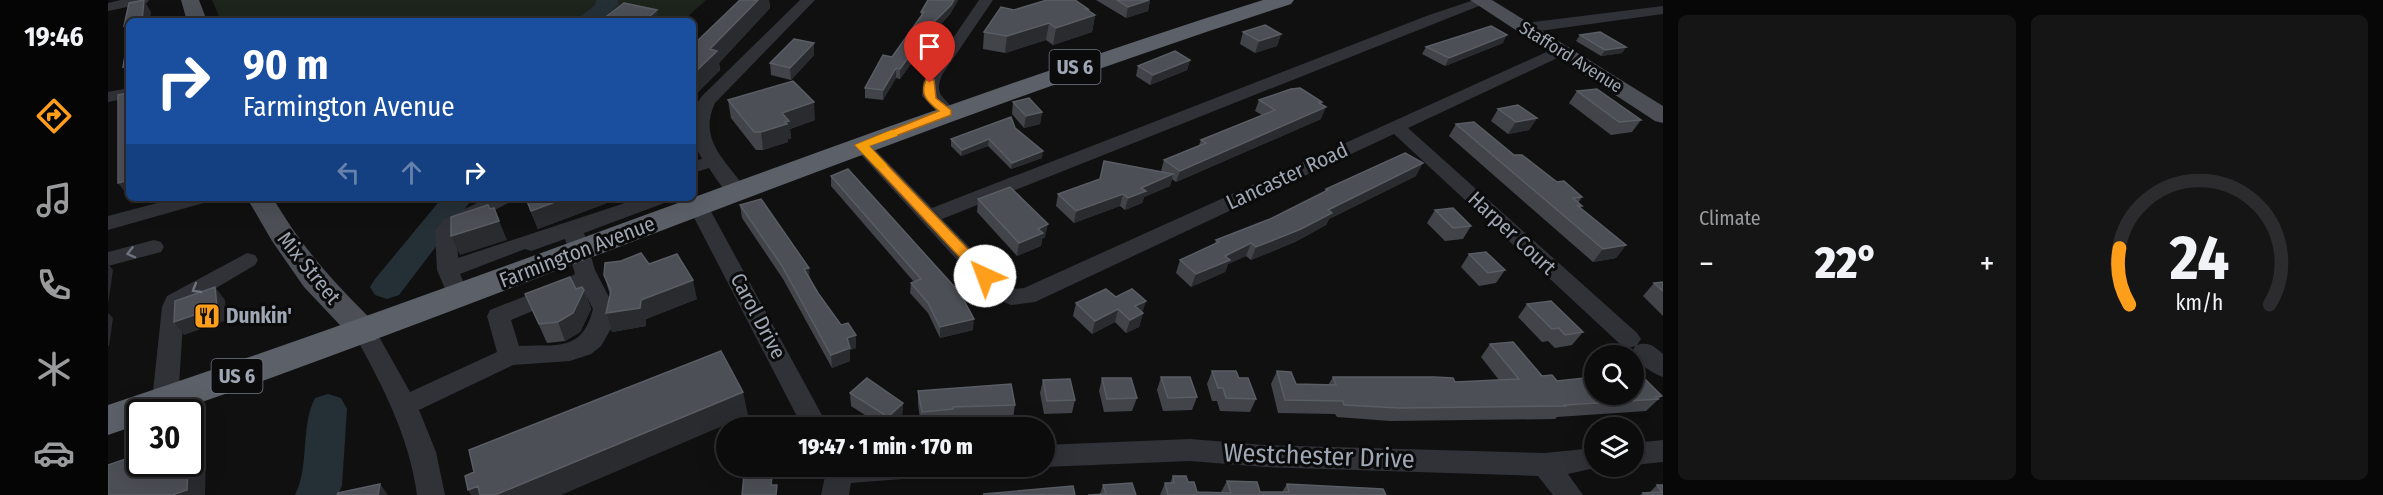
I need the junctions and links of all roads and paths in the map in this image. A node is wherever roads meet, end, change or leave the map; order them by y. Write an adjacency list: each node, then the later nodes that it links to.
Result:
1 (142, 0): 7 (street)
2 (190, 0): 9 (main road)
3 (808, 0): 16 (street)
4 (986, 0): 14 (street)
5 (1284, 0): 14 (highway, Farmington Avenue / US 6)
6 (1480, 1): 10 (main road, Stafford Avenue); 29 (street)
7 (108, 7)
8 (1663, 10): 10 (street)
9 (196, 18)
10 (1525, 28): 11 (main road, Stafford Avenue)
11 (1562, 50): 15 (main road, Stafford Avenue); 18 (street, Lancaster Road)
12 (126, 94): 13 (street)
13 (108, 97)
14 (946, 112): 19 (highway, Farmington Avenue / US 6)
15 (1663, 116)
16 (696, 122)
17 (696, 127): 20 (street)
18 (1396, 127): 29 (street, Lancaster Road); 38 (street, Harper Court)
19 (861, 145): 24 (highway, Farmington Avenue / US 6); 29 (street)
20 (715, 161): 21 (street); 24 (street)
21 (696, 166)
22 (696, 187): 24 (highway, Farmington Avenue / US 6)
23 (696, 189): 43 (street, Carol Drive)
24 (737, 191)
25 (189, 201): 30 (street)
26 (262, 201): 36 (main road, Mix Street)
27 (498, 201): 34 (street)
28 (657, 207): 35 (highway, Farmington Avenue / US 6)
29 (930, 216)
30 (108, 223)
31 (154, 247): 32 (street, one-way to 32)
32 (108, 259)
33 (247, 260): 39 (street, one-way to 39)
34 (453, 283): 35 (highway, Farmington Avenue / US 6); 35 (street); 36 (highway, Farmington Avenue / US 6)
35 (585, 287): 37 (street); 37 (street)
36 (365, 332): 40 (highway, Farmington Avenue / US 6); 41 (street)
37 (510, 356): 41 (street)
38 (1663, 368)
39 (165, 399)
40 (171, 399)
41 (404, 406): 50 (street)
42 (126, 414): 44 (highway, Farmington Avenue / US 6)
43 (810, 417)
44 (108, 420)
45 (1663, 451): 46 (street)
46 (1644, 453)
47 (1055, 456): 49 (street, Westchester Drive)
48 (1584, 460): 49 (street, Westchester Drive)
49 (1545, 465): 51 (street)
50 (431, 495)
51 (1569, 495)

